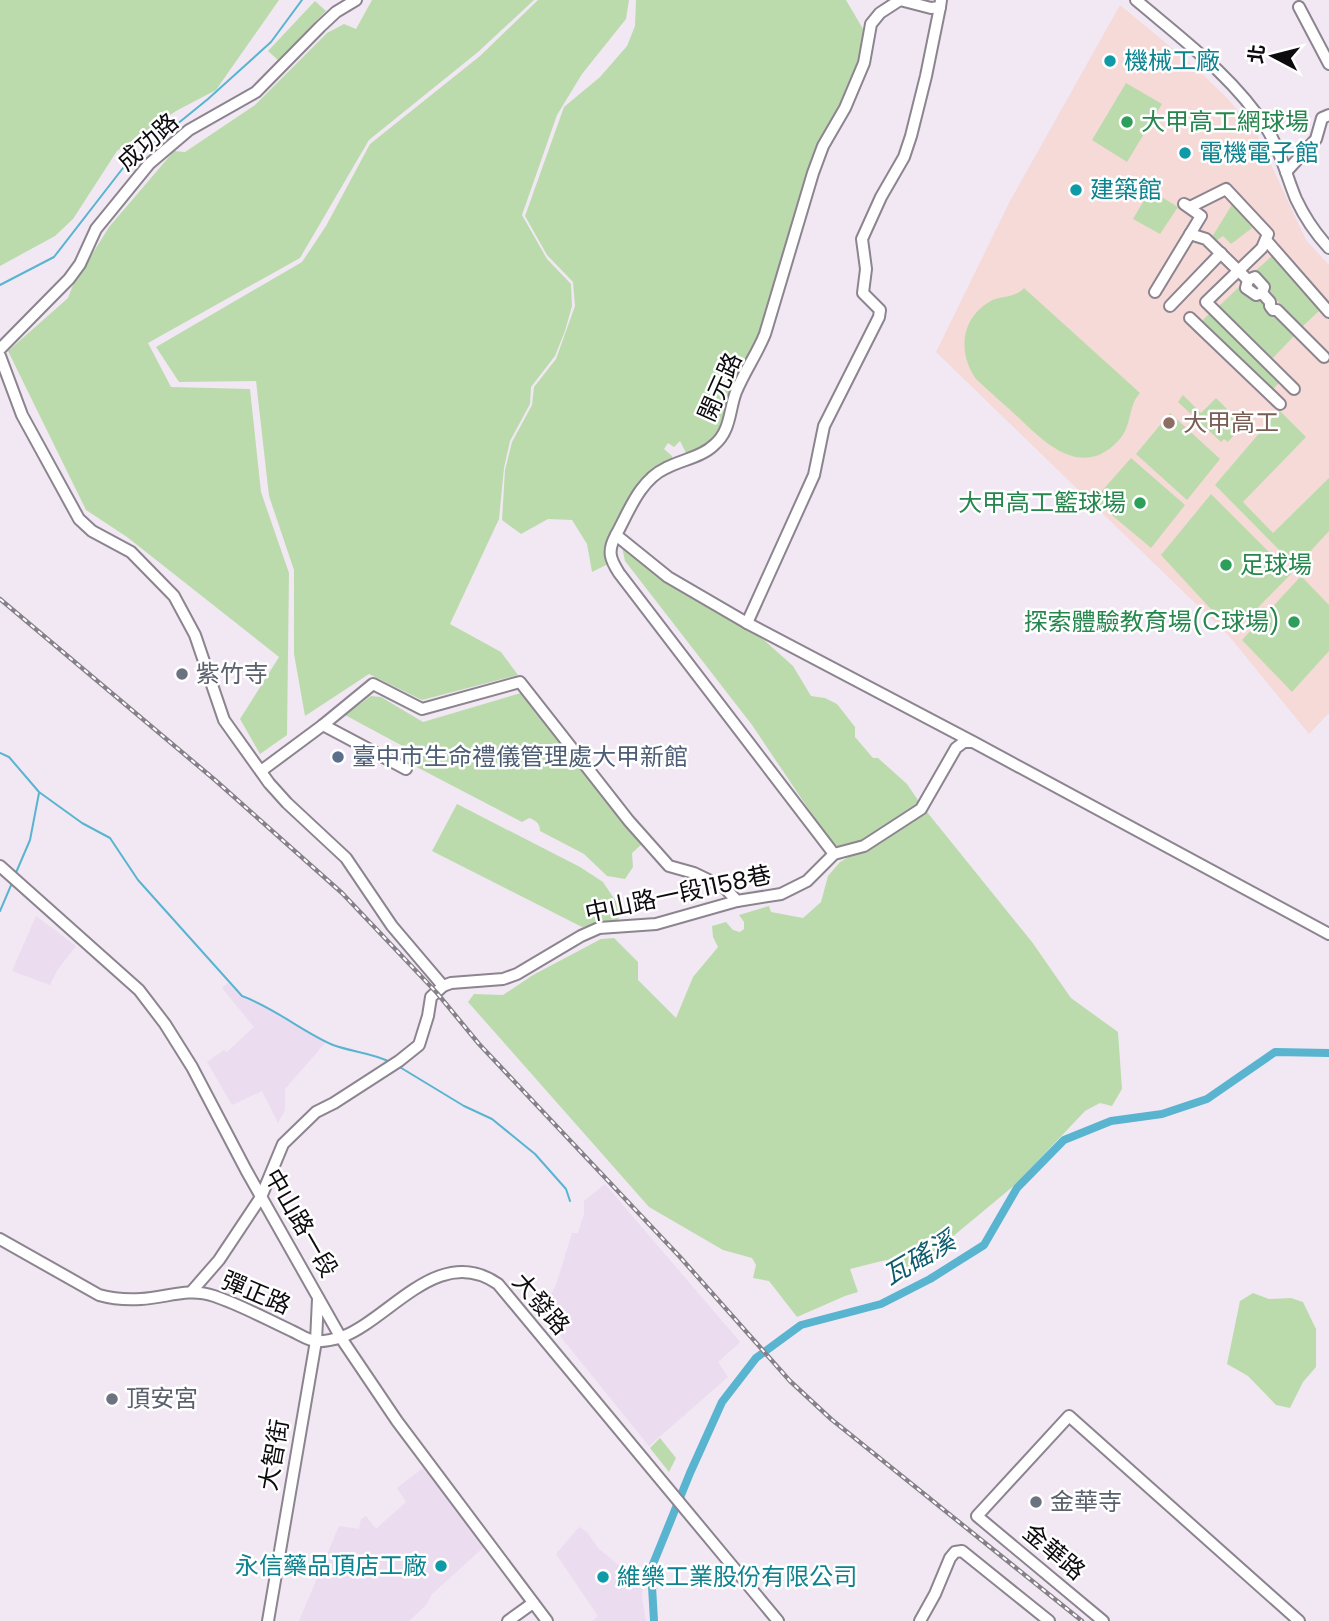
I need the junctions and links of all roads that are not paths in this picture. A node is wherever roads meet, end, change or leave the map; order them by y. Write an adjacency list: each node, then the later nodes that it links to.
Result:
1 (356, 0): 17 (street, 成功路)
2 (1136, 0): 7 (street)
3 (940, 4): 22 (street, 開元路); 23 (street)
4 (1299, 7): 5 (street)
5 (1329, 64)
6 (1329, 115): 7 (street)
7 (1286, 172): 10 (street)
8 (1190, 234): 9 (street); 11 (street); 13 (street)
9 (1266, 240): 12 (street); 16 (street)
10 (1329, 248)
11 (1221, 253): 12 (street); 15 (street)
12 (1239, 271): 14 (street); 19 (street)
13 (1155, 292)
14 (1206, 302): 20 (street); 21 (street)
15 (1170, 306)
16 (1329, 312)
17 (0, 349)
18 (0, 356): 27 (street)
19 (1324, 356)
20 (1294, 389)
21 (1280, 404)
22 (616, 535): 23 (street); 28 (street)
23 (747, 623): 25 (street)
24 (323, 725): 26 (street); 27 (street); 30 (street)
25 (975, 743): 28 (street, 中山路一段1158巷); 31 (street)
26 (406, 769)
27 (261, 771): 32 (street)
28 (834, 854): 30 (street, 中山路一段1158巷)
29 (0, 866): 33 (street, 中山路一段)
30 (737, 901): 32 (street, 中山路一段1158巷)
31 (1329, 934)
32 (443, 986): 33 (street)
33 (261, 1197): 35 (street); 36 (street, 中山路一段)
34 (0, 1239): 35 (street, 彈正路)
35 (192, 1291): 38 (street, 彈正路)
36 (319, 1297): 37 (street, 中山路一段); 38 (street, 大智街)
37 (341, 1338): 38 (street); 39 (street, 中山路一段); 43 (street, 大發路)
38 (316, 1341): 40 (street, 大智街)
39 (533, 1603): 41 (street); 42 (street, 中山路一段)
40 (268, 1621)
41 (509, 1621)
42 (547, 1621)
43 (778, 1621)
44 (920, 1621): 45 (street)
45 (1049, 1621)
46 (1103, 1621): 47 (street, 金華路)
47 (1299, 1621)

